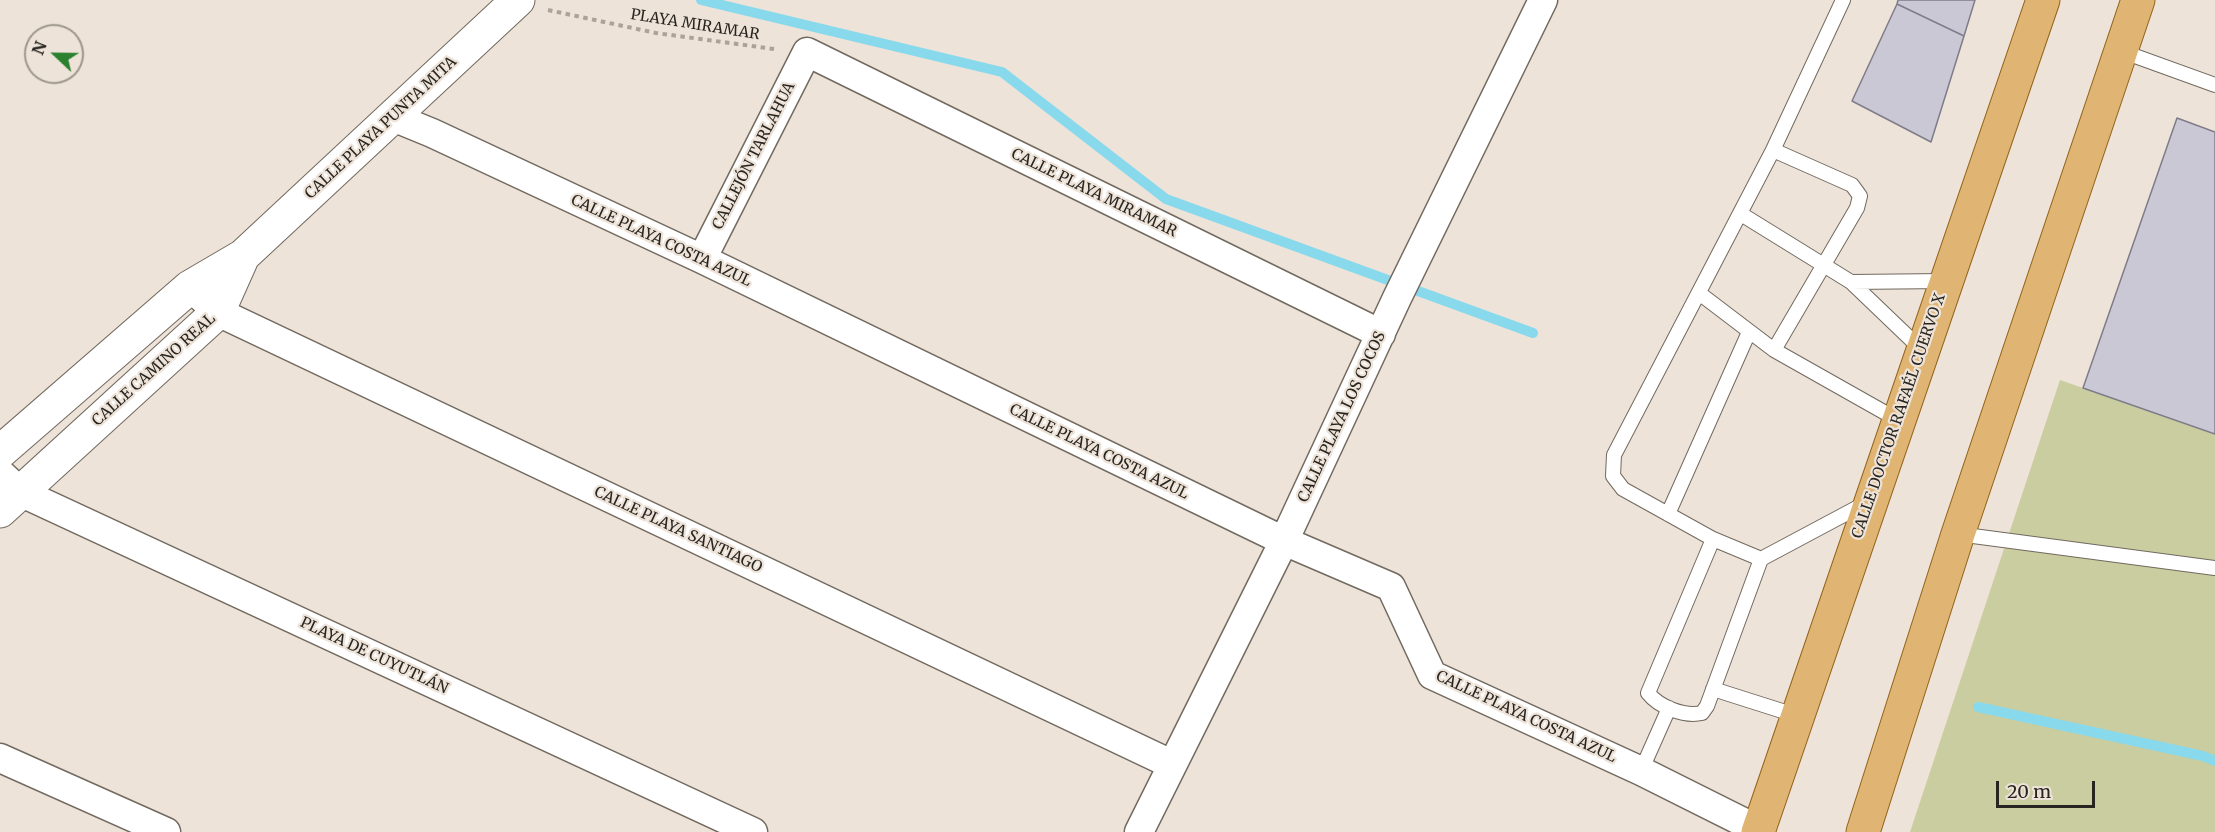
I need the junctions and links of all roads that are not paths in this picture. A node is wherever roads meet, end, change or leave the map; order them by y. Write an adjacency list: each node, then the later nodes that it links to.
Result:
1 (1543, 0): 21 (street, CALLE PLAYA LOS COCOS)
2 (1843, 0): 10 (lane)
3 (2043, 0): 15 (main road, CALLE DOCTOR RAFAÉL CUERVO X)
4 (2138, 0): 6 (main road)
5 (531, 5): 9 (street, CALLE PLAYA PUNTA MITA)
6 (2121, 51): 8 (lane); 29 (main road)
7 (807, 52): 13 (street, CALLEJÓN TARLAHUA); 21 (street, CALLE PLAYA MIRAMAR)
8 (2215, 85)
9 (393, 117): 12 (street, CALLE PLAYA PUNTA MITA); 13 (street, CALLE PLAYA COSTA AZUL)
10 (1773, 150): 11 (lane); 14 (lane)
11 (1741, 214): 14 (lane); 18 (lane)
12 (243, 256): 17 (street); 19 (street, CALLE CAMINO REAL)
13 (702, 259): 31 (street, CALLE PLAYA COSTA AZUL)
14 (1825, 263): 16 (lane); 22 (lane)
15 (1945, 281): 16 (lane); 23 (main road, CALLE DOCTOR RAFAÉL CUERVO X)
16 (1851, 282): 23 (lane)
17 (190, 286): 19 (street, CALLE PLAYA SANTIAGO); 25 (street)
18 (1699, 293): 20 (lane); 28 (lane)
19 (218, 312): 26 (street, CALLE CAMINO REAL); 38 (street, CALLE PLAYA SANTIAGO)
20 (1749, 332): 22 (lane); 28 (lane)
21 (1381, 334): 31 (street, CALLE PLAYA LOS COCOS)
22 (1774, 350): 24 (lane)
23 (1922, 350): 24 (main road, CALLE DOCTOR RAFAÉL CUERVO X)
24 (1898, 420): 27 (main road, CALLE DOCTOR RAFAÉL CUERVO X)
25 (0, 452)
26 (6, 492): 42 (street, PLAYA DE CUYUTLÁN)
27 (1871, 501): 32 (lane); 36 (main road, CALLE DOCTOR RAFAÉL CUERVO X)
28 (1668, 514): 30 (lane)
29 (1958, 534): 33 (lane); 44 (main road)
30 (1713, 539): 32 (lane); 35 (lane)
31 (1284, 541): 38 (street, CALLE PLAYA LOS COCOS); 39 (street, CALLE PLAYA COSTA AZUL)
32 (1761, 559): 34 (lane)
33 (2215, 568)
34 (1713, 689): 35 (lane); 36 (lane)
35 (1669, 708): 39 (lane)
36 (1798, 717): 40 (main road, CALLE DOCTOR RAFAÉL CUERVO X)
37 (0, 758): 41 (street)
38 (1171, 764): 43 (street, CALLE PLAYA LOS COCOS)
39 (1641, 771): 40 (street, CALLE PLAYA COSTA AZUL)
40 (1759, 831)
41 (166, 832)
42 (753, 832)
43 (1140, 832)
44 (1863, 832)

